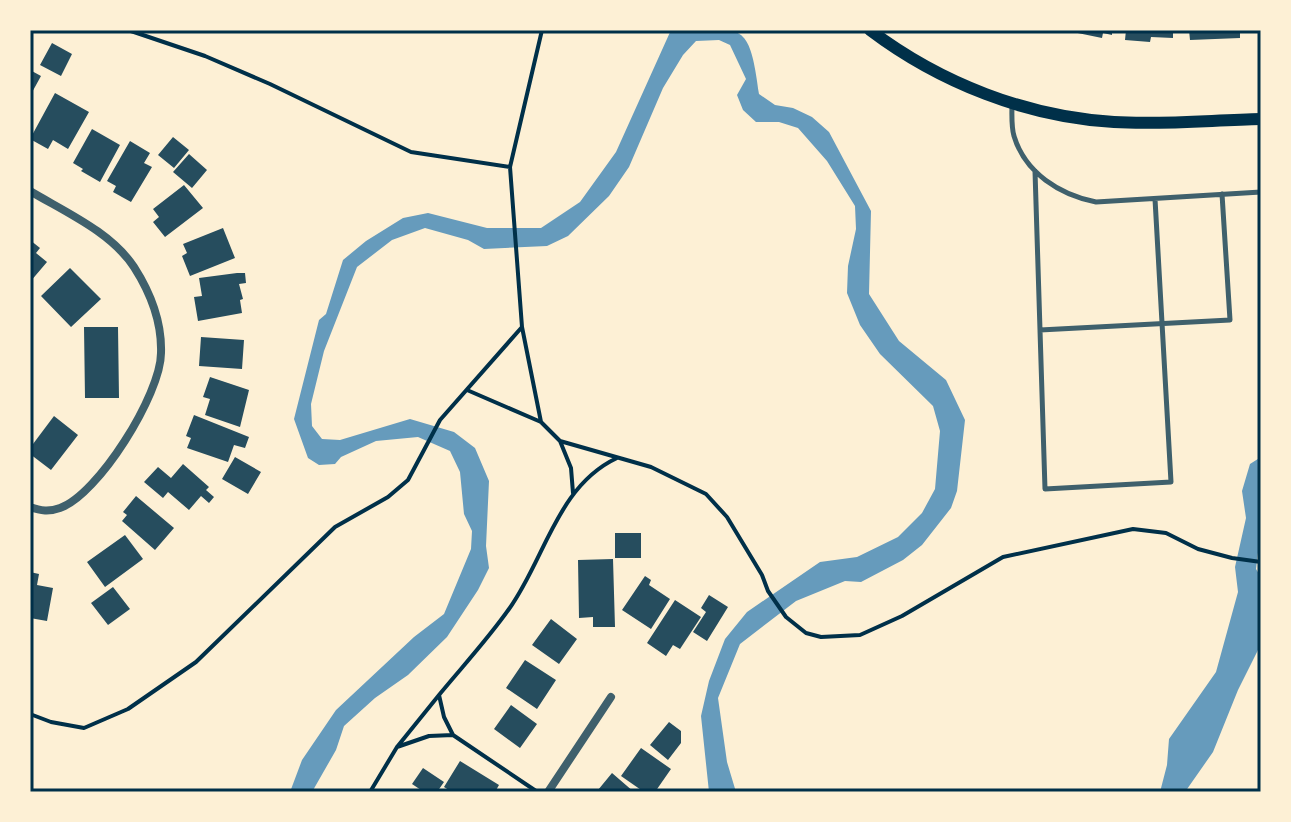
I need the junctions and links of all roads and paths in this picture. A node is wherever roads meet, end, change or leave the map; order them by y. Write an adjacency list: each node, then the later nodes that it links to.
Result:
1 (128, 30): 6 (path)
2 (542, 30): 6 (path)
3 (870, 30): 4 (main road)
4 (1012, 102): 5 (main road); 7 (lane)
5 (1261, 119)
6 (510, 167): 13 (path)
7 (1035, 171): 11 (lane); 14 (lane)
8 (30, 191): 20 (street)
9 (1261, 192): 10 (lane)
10 (1222, 194): 11 (lane); 12 (lane)
11 (1155, 199): 12 (lane)
12 (1162, 324): 14 (lane); 14 (lane)
13 (522, 327): 15 (path); 16 (path)
14 (1040, 330)
15 (467, 390): 16 (path); 24 (path)
16 (541, 422): 17 (path)
17 (560, 441): 18 (path); 19 (path)
18 (619, 457): 19 (path); 21 (path)
19 (573, 493): 22 (path)
20 (30, 507)
21 (1259, 562)
22 (439, 695): 25 (path); 26 (path)
23 (611, 697): 29 (street)
24 (30, 714)
25 (453, 735): 26 (path); 28 (path)
26 (397, 747): 27 (path)
27 (370, 792)
28 (538, 792)
29 (548, 792)

